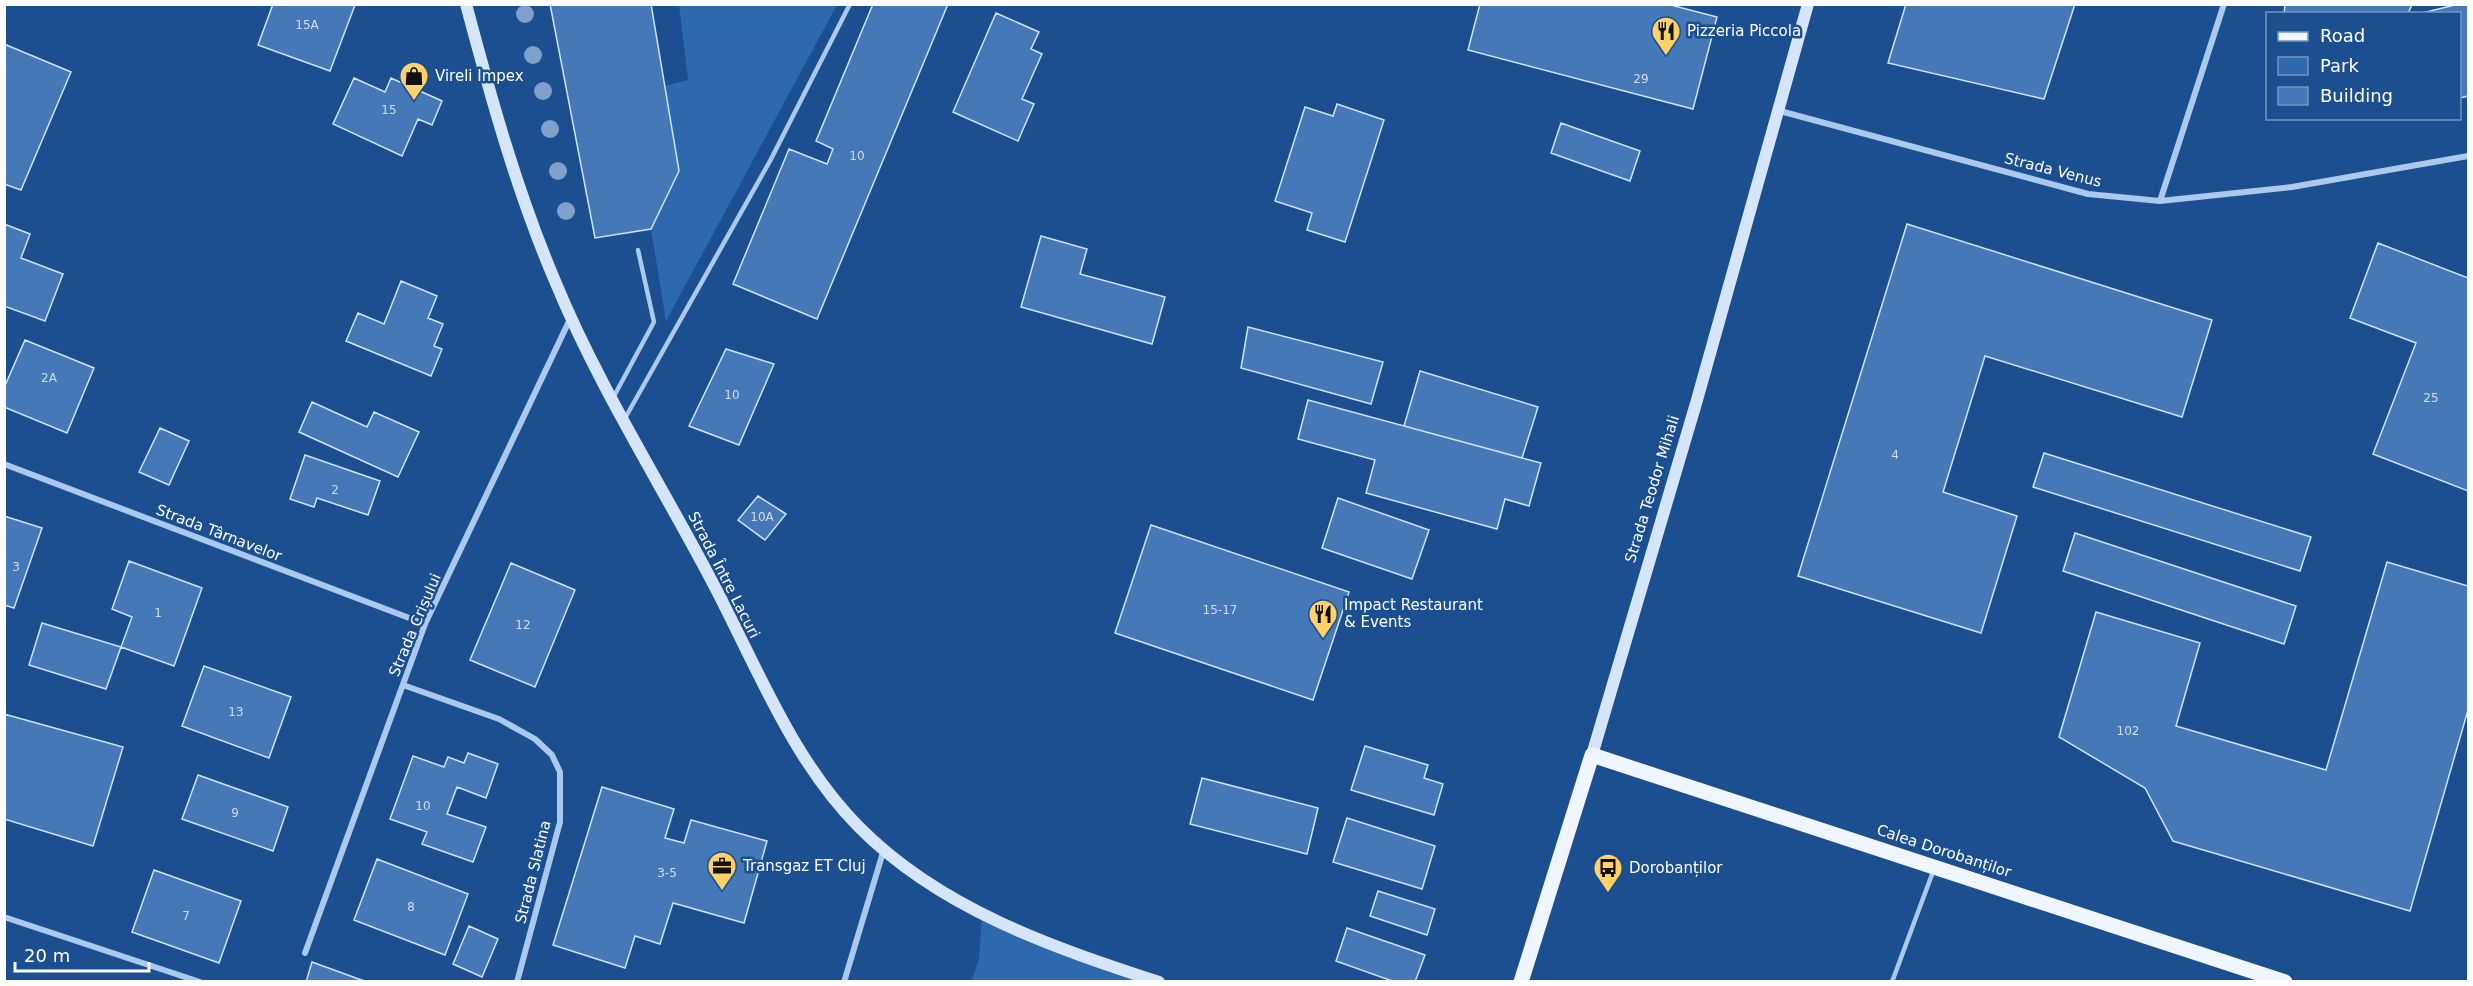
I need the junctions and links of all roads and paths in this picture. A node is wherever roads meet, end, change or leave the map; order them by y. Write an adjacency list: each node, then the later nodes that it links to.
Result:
1 (466, 4): 9 (street, Strada Între Lacuri)
2 (850, 4): 11 (lane)
3 (1808, 4): 5 (street, Strada Teodor Mihali)
4 (2224, 4): 7 (street)
5 (1780, 111): 7 (street, Strada Venus); 15 (street, Strada Teodor Mihali)
6 (2469, 156): 7 (street, Strada Venus)
7 (2160, 201)
8 (638, 250): 10 (lane)
9 (571, 317): 10 (street, Strada Între Lacuri); 13 (street, Strada Crișului)
10 (613, 398): 11 (street, Strada Între Lacuri)
11 (624, 420): 16 (street, Strada Între Lacuri)
12 (4, 464): 13 (street, Strada Târnavelor)
13 (425, 624): 14 (street, Strada Crișului)
14 (403, 685): 19 (street, Strada Crișului); 21 (street, Strada Slatina)
15 (1592, 755): 17 (main road, Calea Dorobanților); 24 (main road, Strada Teodor Mihali)
16 (884, 849): 22 (street); 23 (street, Strada Între Lacuri)
17 (1935, 867): 25 (lane); 26 (main road, Calea Dorobanților)
18 (4, 917): 20 (street)
19 (305, 953)
20 (200, 981)
21 (517, 981)
22 (844, 981)
23 (1159, 981)
24 (1521, 981)
25 (1892, 981)
26 (2285, 981)

